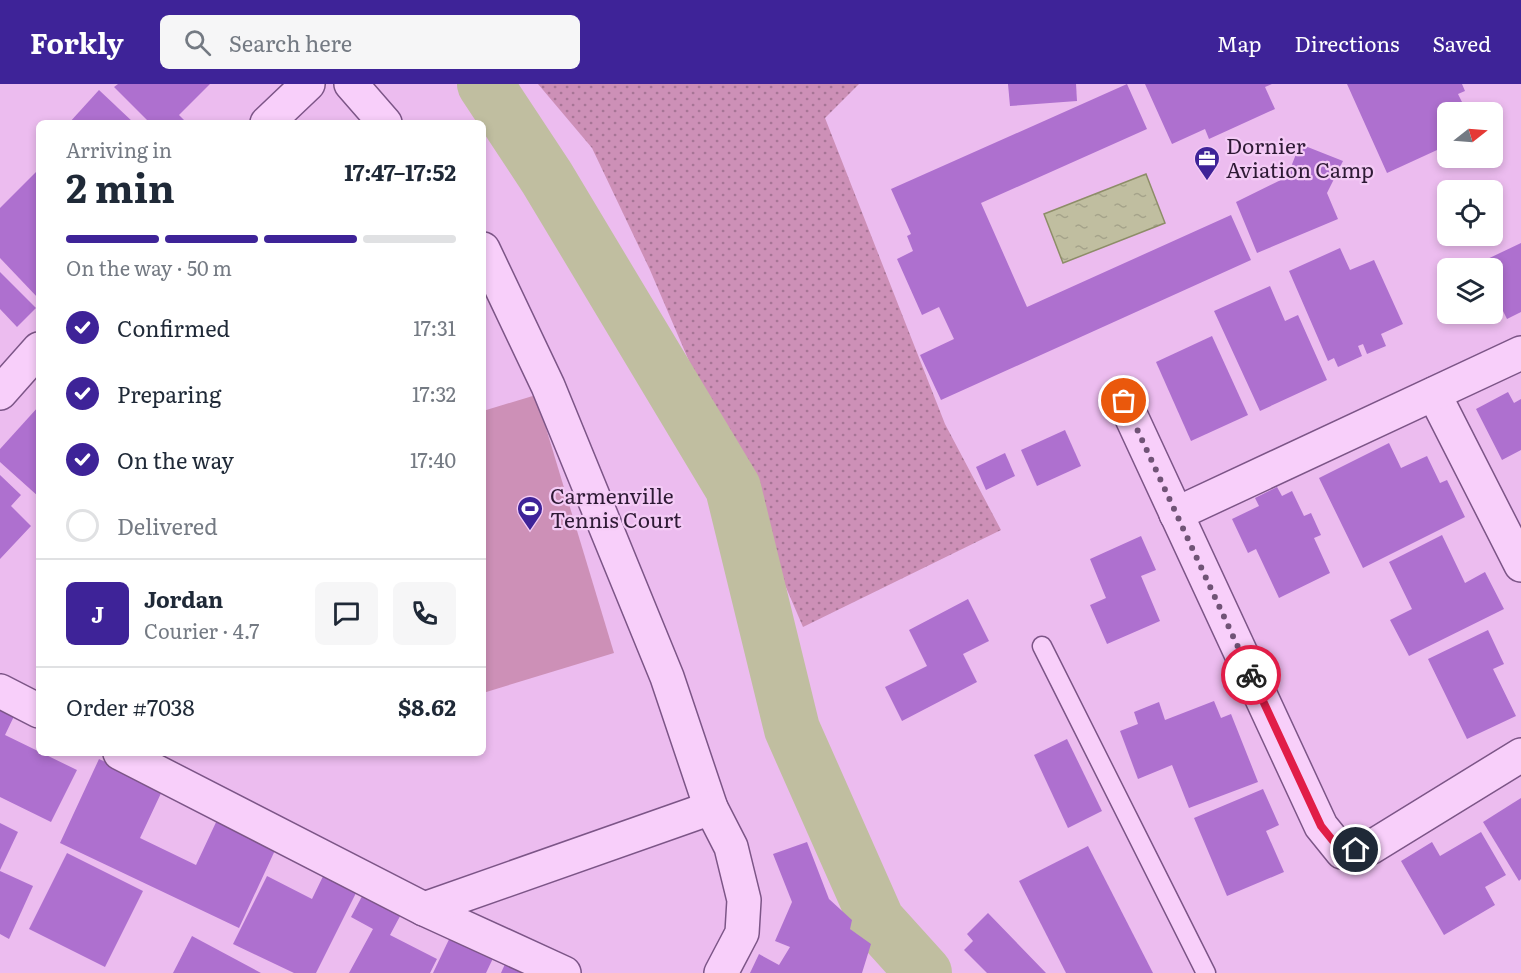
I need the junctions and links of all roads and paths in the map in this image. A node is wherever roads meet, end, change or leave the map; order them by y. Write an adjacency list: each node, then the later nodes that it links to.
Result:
1 (308, 84): 3 (street)
2 (351, 84): 4 (street)
3 (270, 120)
4 (382, 120)
5 (486, 255): 18 (street)
6 (36, 352): 8 (street)
7 (1521, 353): 9 (street)
8 (0, 393)
9 (1434, 394): 11 (street); 12 (street)
10 (1124, 401): 11 (street)
11 (1176, 514): 16 (street)
12 (1521, 565)
13 (1042, 646): 22 (lane)
14 (0, 691): 15 (street)
15 (36, 709)
16 (1521, 754)
17 (126, 756): 19 (street)
18 (711, 808): 19 (street); 21 (street)
19 (424, 909): 20 (street)
20 (564, 973)
21 (721, 973)
22 (1206, 973)

